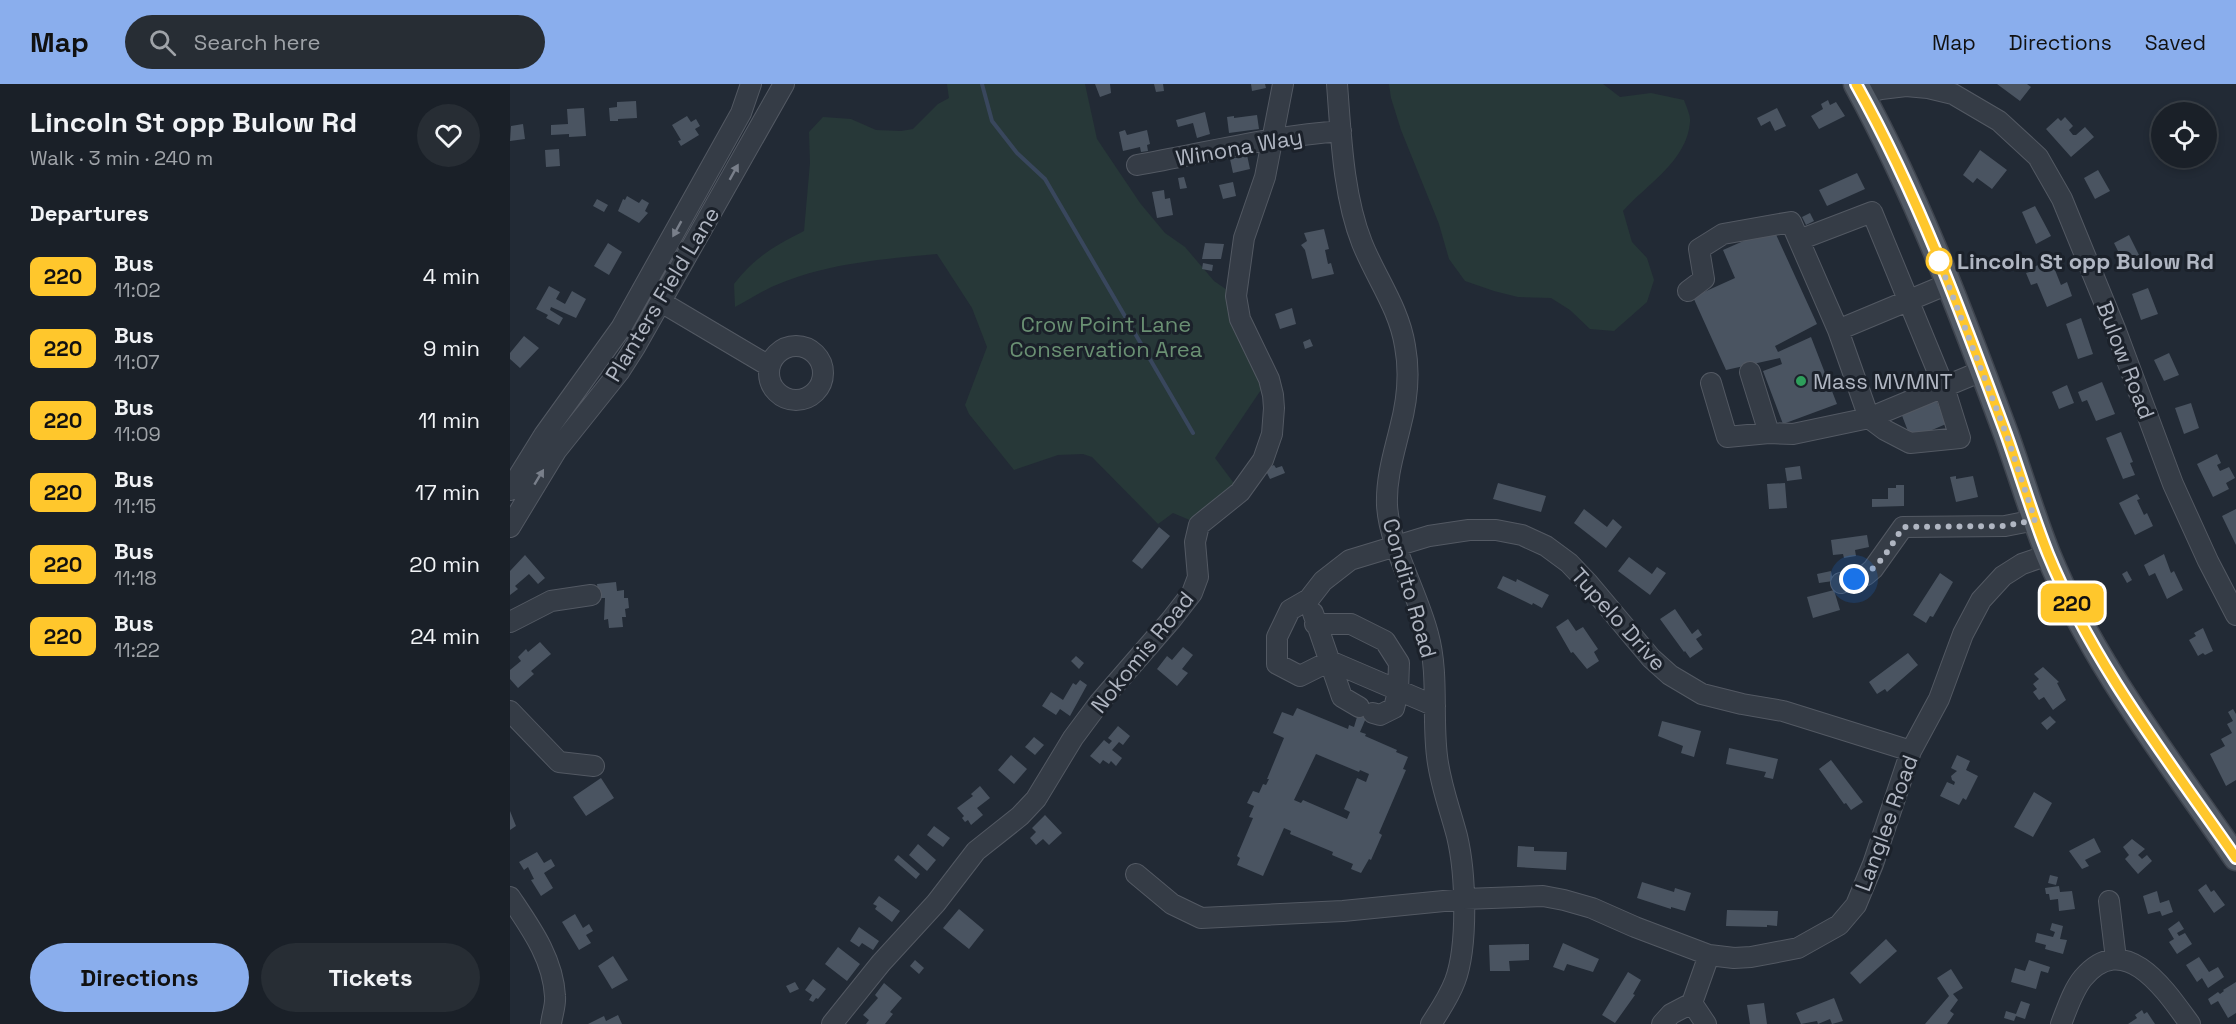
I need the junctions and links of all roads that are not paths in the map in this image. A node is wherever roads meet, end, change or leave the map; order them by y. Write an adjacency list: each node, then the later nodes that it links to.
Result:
1 (751, 84): 21 (street, Planters Field Lane, one-way to 21)
2 (784, 84): 14 (street, Planters Field Lane, one-way to 2)
3 (1283, 84): 8 (street, Nokomis Road)
4 (1337, 84): 7 (street, Condito Road)
5 (1859, 89): 6 (street, Bulow Road); 11 (main road)
6 (1954, 89): 33 (street, Bulow Road)
7 (1341, 131): 8 (street, Winona Way); 28 (street, Condito Road)
8 (1272, 138): 9 (street, Winona Way); 51 (street, Nokomis Road)
9 (1137, 165)
10 (1799, 240): 12 (street); 13 (street); 15 (street)
11 (1948, 284): 13 (street); 17 (main road)
12 (1688, 291)
13 (1910, 300): 15 (street); 20 (street)
14 (662, 302): 16 (street); 22 (street, Planters Field Lane)
15 (1838, 330): 23 (street)
16 (770, 366)
17 (1982, 371): 20 (street); 26 (main road)
18 (1750, 372): 24 (street)
19 (1711, 383): 24 (street)
20 (1944, 387): 23 (street); 23 (street)
21 (569, 401): 22 (street); 25 (street, Planters Field Lane)
22 (585, 413): 27 (street, Planters Field Lane, one-way to 22)
23 (1869, 418): 24 (street)
24 (1769, 433)
25 (510, 490)
26 (2035, 520): 29 (main road); 30 (street)
27 (510, 528)
28 (1397, 547): 32 (street, Tupelo Drive); 38 (street, Condito Road); 40 (street, Tupelo Drive)
29 (2048, 555): 40 (street, Langlee Road); 42 (main road)
30 (1841, 583)
31 (591, 595): 34 (street)
32 (1309, 599): 35 (street); 36 (street, Tupelo Drive)
33 (2236, 615)
34 (510, 622)
35 (1315, 624): 36 (street); 37 (street)
36 (1330, 661): 37 (street); 37 (street)
37 (1398, 692): 38 (street)
38 (1435, 706): 45 (street, Condito Road)
39 (510, 711): 41 (street)
40 (1911, 751): 47 (street, Langlee Road)
41 (594, 765)
42 (2236, 858)
43 (1136, 874): 45 (street, Langlee Road)
44 (510, 897): 50 (street)
45 (1464, 899): 47 (street, Langlee Road); 52 (street, Condito Road)
46 (2109, 901): 48 (street)
47 (1709, 955): 49 (street)
48 (2116, 959): 55 (street); 56 (street)
49 (1692, 1003): 53 (street); 54 (street)
50 (551, 1024)
51 (832, 1024)
52 (1431, 1024)
53 (1662, 1024)
54 (1706, 1024)
55 (2061, 1024)
56 (2190, 1024)

